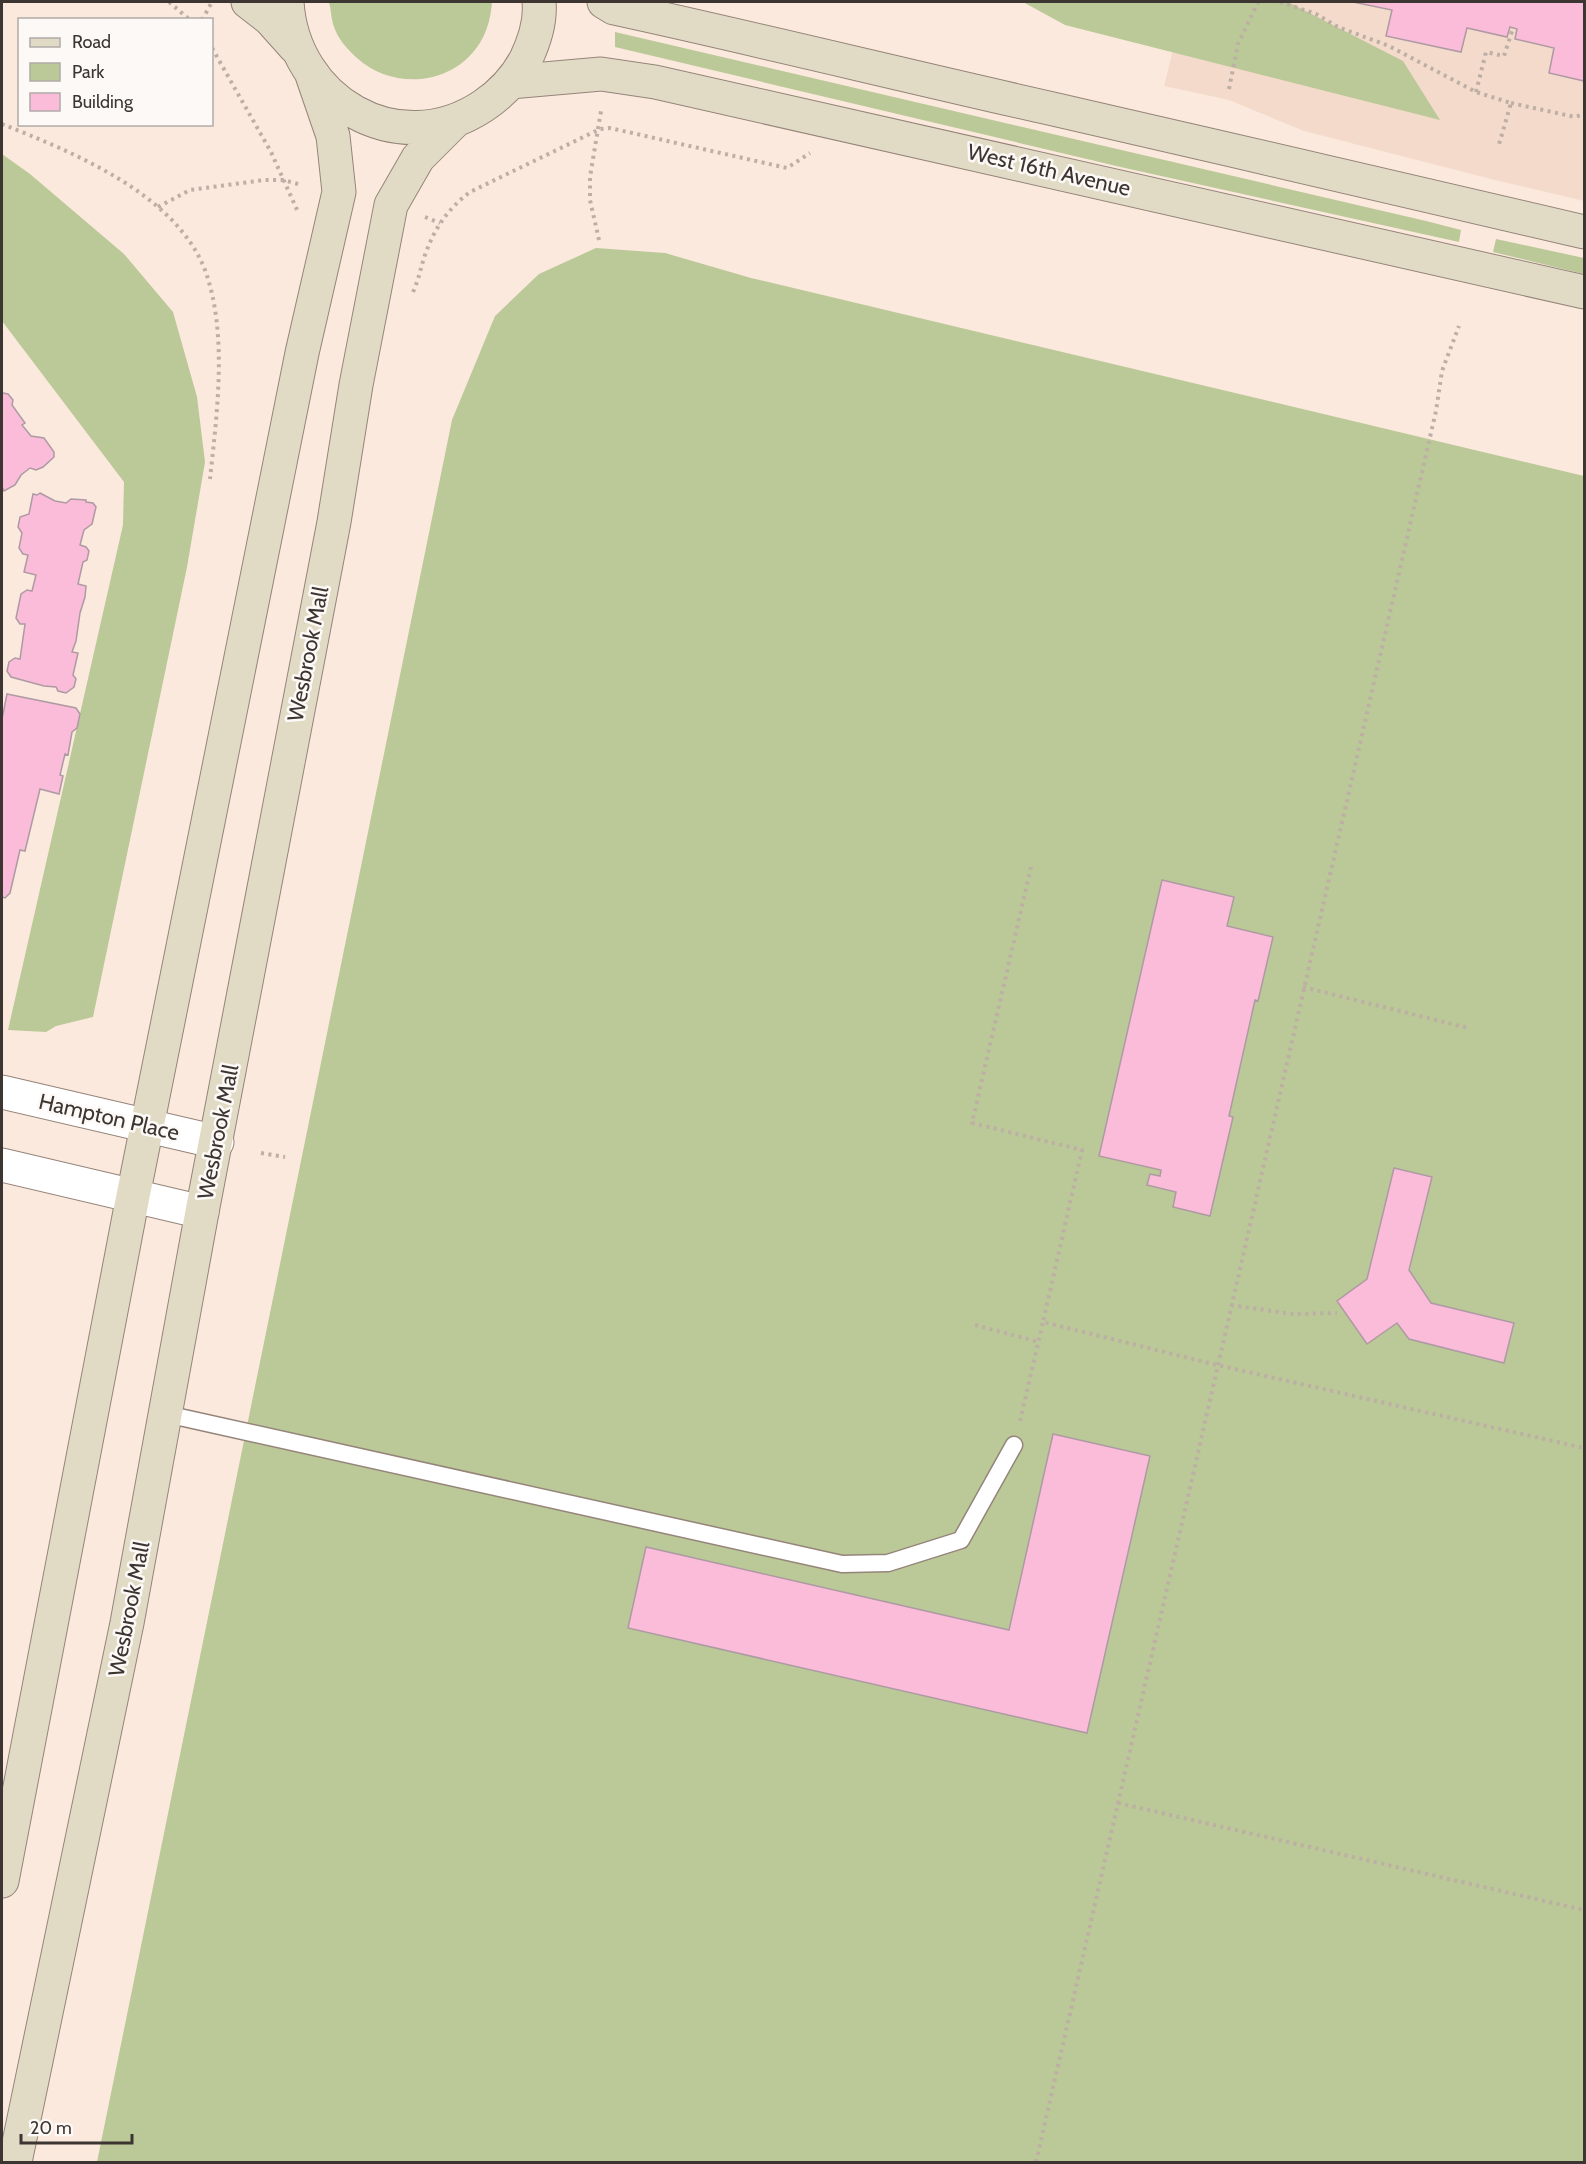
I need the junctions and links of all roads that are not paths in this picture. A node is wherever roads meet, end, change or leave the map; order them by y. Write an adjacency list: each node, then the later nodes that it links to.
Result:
1 (248, 2): 5 (main road)
2 (287, 2): 5 (main road)
3 (539, 2): 6 (main road)
4 (604, 2): 8 (main road)
5 (304, 62): 7 (main road); 11 (main road)
6 (510, 82): 7 (main road); 9 (main road, West 16th Avenue)
7 (456, 120): 12 (main road, Wesbrook Mall)
8 (1584, 232)
9 (1584, 292)
10 (2, 1092): 11 (street, Hampton Place)
11 (148, 1126): 12 (street, Hampton Place); 14 (main road)
12 (217, 1142): 15 (main road, Wesbrook Mall)
13 (2, 1165): 14 (street)
14 (133, 1196): 15 (street); 18 (main road)
15 (202, 1212): 16 (main road, Wesbrook Mall)
16 (166, 1414): 17 (lane); 19 (main road, Wesbrook Mall)
17 (1014, 1445)
18 (2, 1881)
19 (15, 2163)

